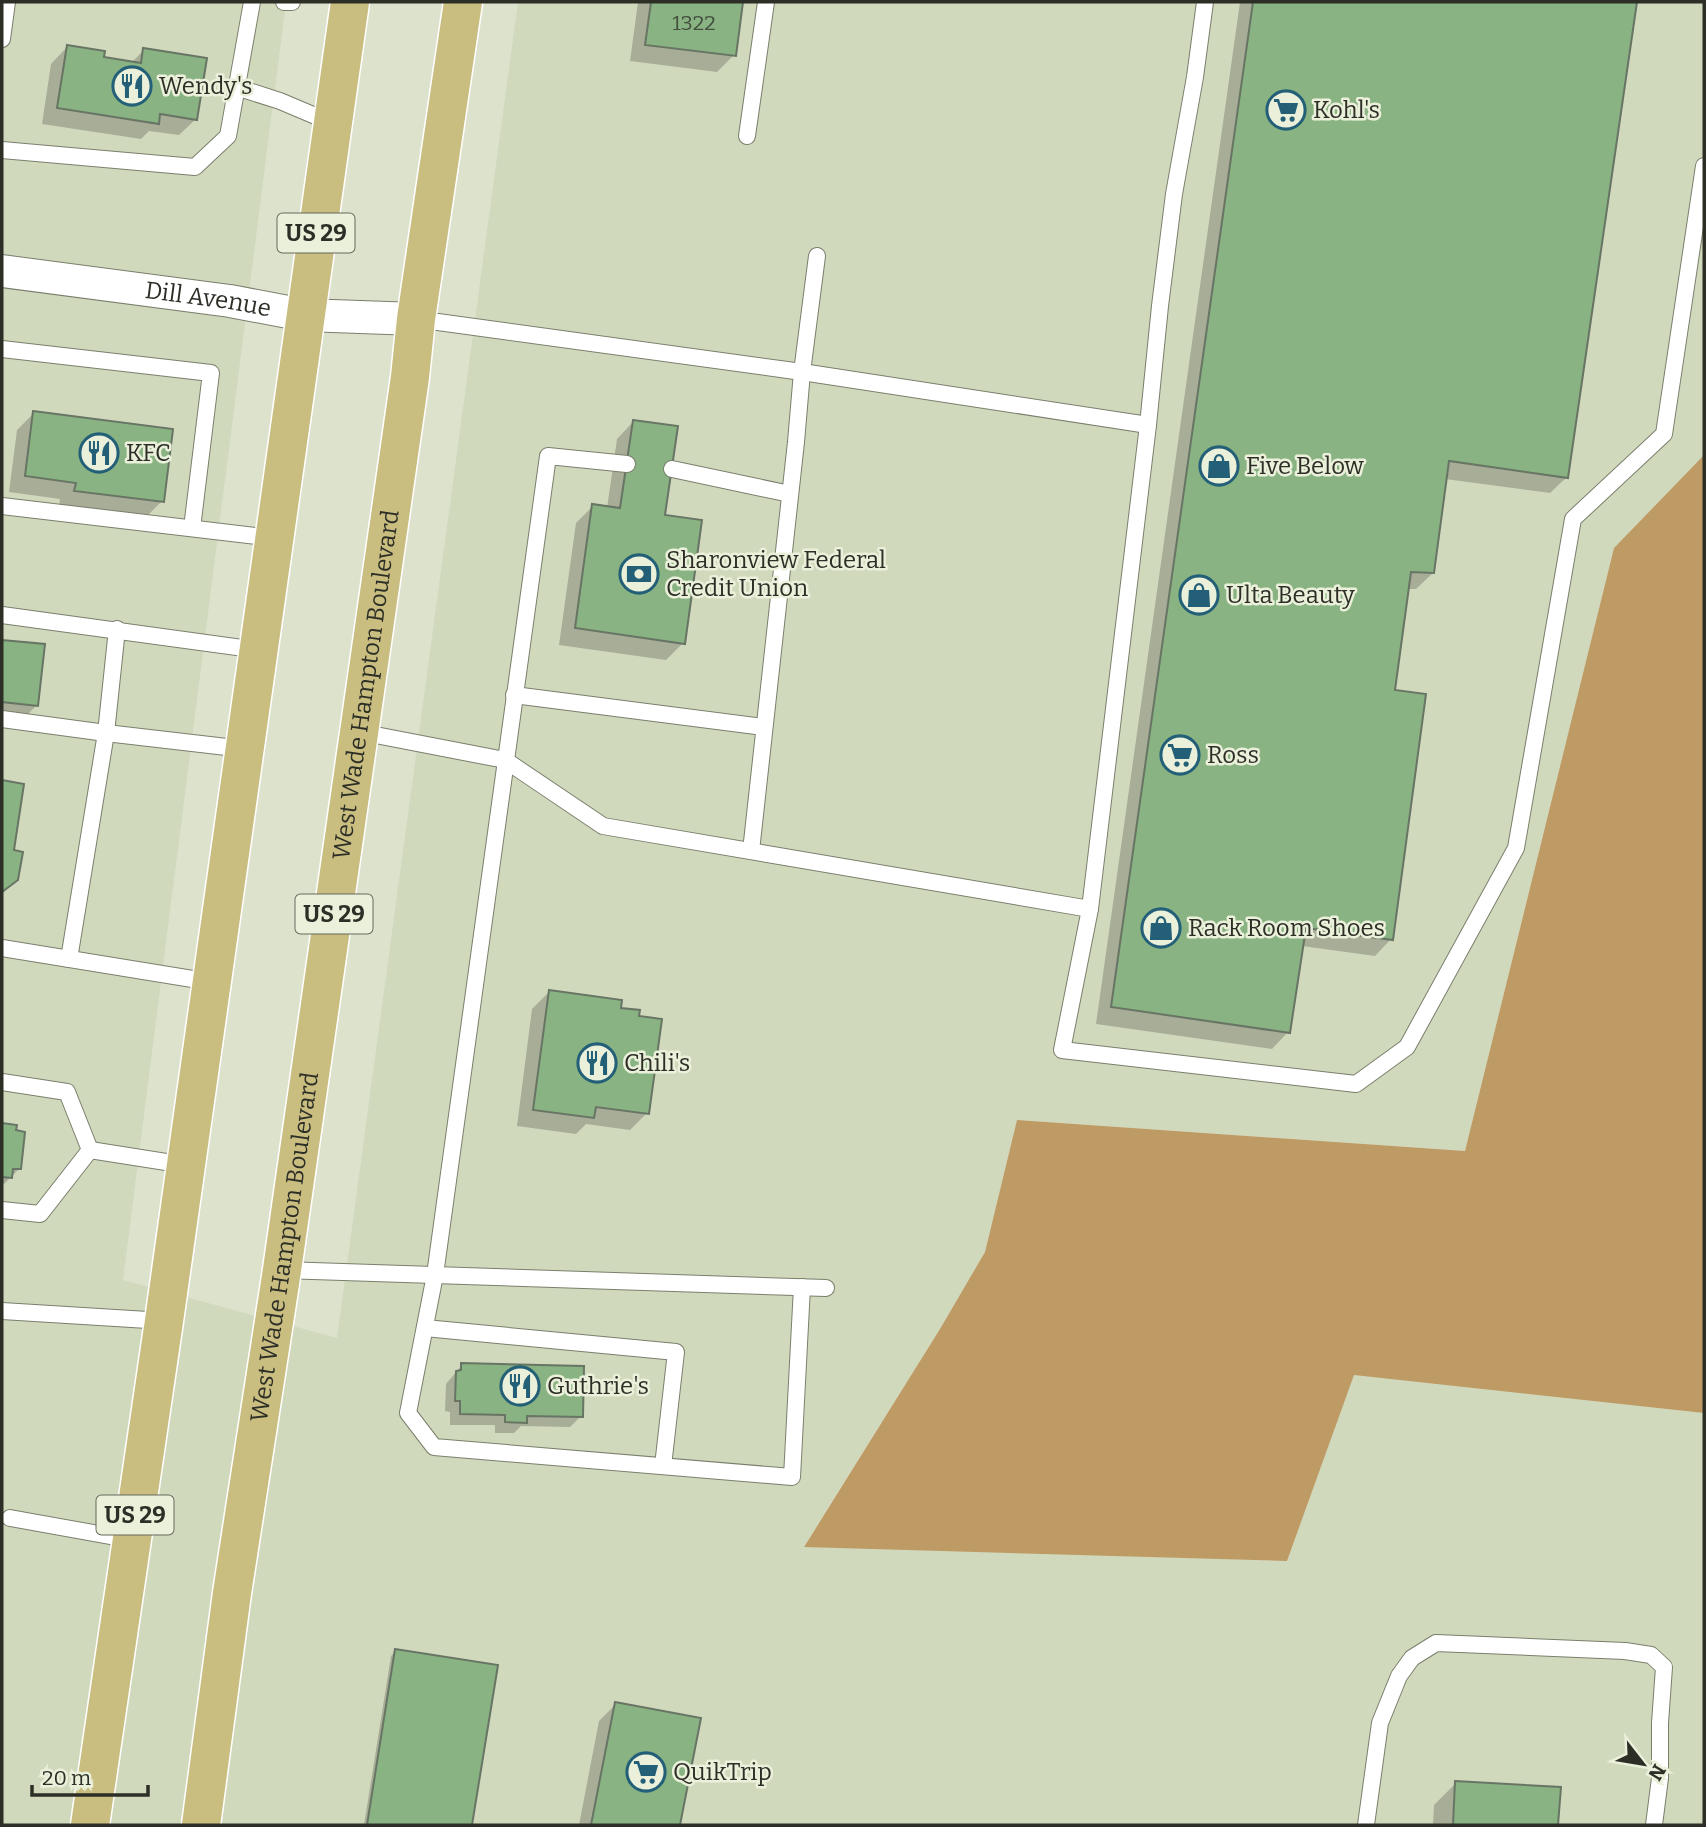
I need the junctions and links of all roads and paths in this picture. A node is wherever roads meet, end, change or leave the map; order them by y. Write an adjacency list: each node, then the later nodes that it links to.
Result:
1 (7, 2): 9 (lane)
2 (252, 2): 10 (lane)
3 (284, 2): 4 (lane)
4 (292, 2)
5 (350, 2): 11 (main road, US 29)
6 (463, 2): 18 (main road, West Wade Hampton Boulevard / US 29)
7 (766, 2): 12 (lane)
8 (1205, 2): 21 (lane)
9 (2, 39)
10 (236, 87): 11 (lane); 13 (lane)
11 (332, 123): 17 (main road, US 29)
12 (747, 136)
13 (2, 150)
14 (1704, 166): 39 (lane)
15 (817, 256): 20 (lane)
16 (2, 271): 17 (street, Dill Avenue)
17 (304, 315): 18 (street, Dill Avenue); 27 (main road, US 29)
18 (416, 319): 20 (lane); 34 (main road, West Wade Hampton Boulevard / US 29)
19 (2, 349): 26 (lane)
20 (802, 372): 21 (lane); 24 (lane)
21 (1148, 425): 39 (lane)
22 (626, 464): 31 (lane)
23 (672, 469): 24 (lane)
24 (790, 494): 33 (lane)
25 (2, 506): 26 (lane)
26 (192, 528): 27 (lane)
27 (273, 538): 30 (main road, US 29)
28 (2, 615): 29 (lane)
29 (117, 629): 30 (lane); 35 (lane)
30 (258, 650): 36 (main road, US 29)
31 (514, 695): 33 (lane); 37 (lane)
32 (2, 719): 35 (lane)
33 (764, 727): 38 (lane)
34 (360, 732): 37 (lane); 47 (main road, West Wade Hampton Boulevard / US 29)
35 (106, 733): 36 (lane); 41 (lane)
36 (244, 750): 42 (main road, US 29)
37 (505, 760): 38 (lane); 48 (lane)
38 (751, 851): 39 (lane)
39 (1090, 909)
40 (2, 948): 41 (lane)
41 (69, 959): 42 (lane)
42 (211, 982): 45 (main road, US 29)
43 (2, 1082): 44 (lane)
44 (90, 1150): 45 (lane); 46 (lane)
45 (186, 1166): 52 (main road, US 29)
46 (2, 1210)
47 (282, 1270): 48 (lane); 58 (main road, West Wade Hampton Boulevard / US 29)
48 (435, 1275): 49 (lane); 53 (lane)
49 (802, 1287): 50 (lane); 54 (lane)
50 (826, 1288)
51 (2, 1311): 52 (lane)
52 (164, 1321): 56 (main road, US 29)
53 (425, 1328): 54 (lane); 54 (lane)
54 (663, 1466)
55 (9, 1518): 56 (lane)
56 (132, 1540): 57 (main road, US 29)
57 (90, 1825)
58 (201, 1825)
59 (1366, 1825): 60 (lane)
60 (1654, 1825)

